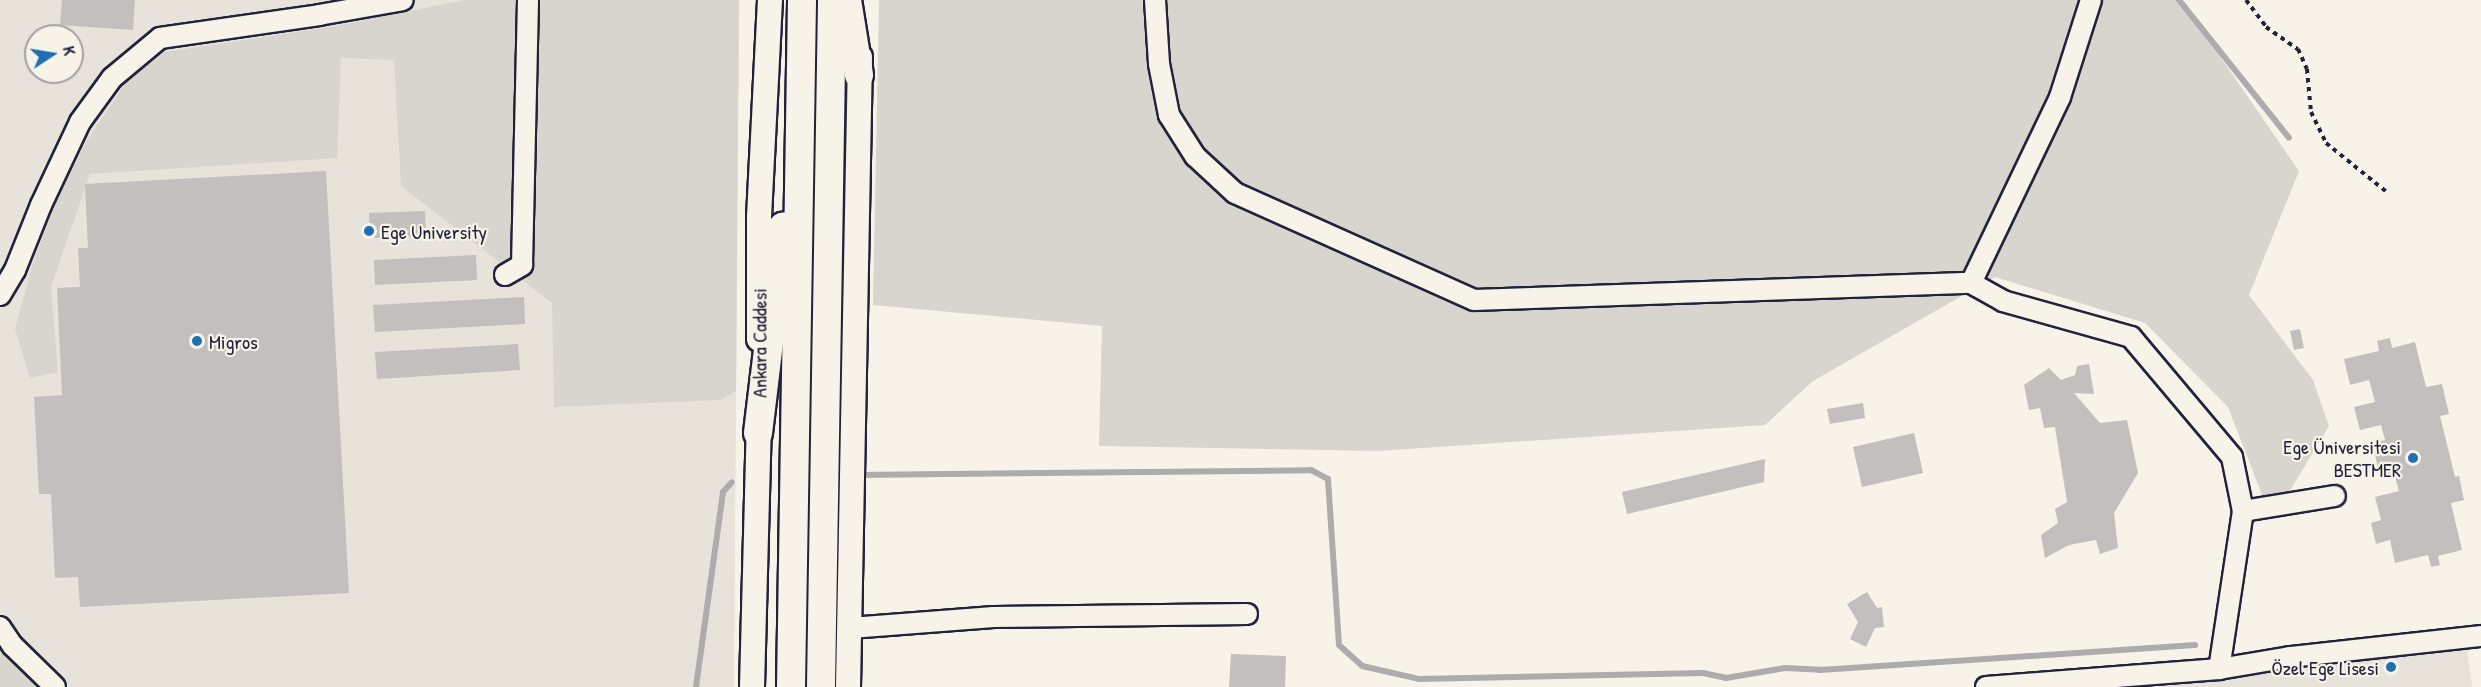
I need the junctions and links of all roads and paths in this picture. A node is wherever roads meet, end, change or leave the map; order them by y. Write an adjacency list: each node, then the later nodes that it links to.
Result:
1 (403, 0): 16 (street)
2 (528, 0): 14 (street)
3 (770, 0): 17 (main road, Ankara Caddesi)
4 (802, 0): 11 (highway, Ankara Caddesi)
5 (832, 0): 29 (highway)
6 (848, 0): 12 (highway)
7 (861, 0): 12 (main road)
8 (1155, 0): 15 (street)
9 (2091, 0): 15 (street)
10 (2246, 0): 13 (path)
11 (801, 70): 17 (highway); 28 (highway, Ankara Caddesi)
12 (860, 75): 22 (main road)
13 (2388, 193)
14 (506, 275)
15 (1971, 283): 19 (street)
16 (0, 296)
17 (758, 433): 27 (main road, Ankara Caddesi)
18 (2335, 496): 19 (street)
19 (2243, 511): 24 (street)
20 (1247, 614): 22 (street)
21 (0, 627): 26 (street)
22 (850, 628): 30 (main road)
23 (2480, 642): 24 (street)
24 (2219, 669): 25 (street)
25 (2123, 681): 31 (street)
26 (56, 687)
27 (752, 687)
28 (791, 687)
29 (821, 687)
30 (848, 687)
31 (1986, 687)

